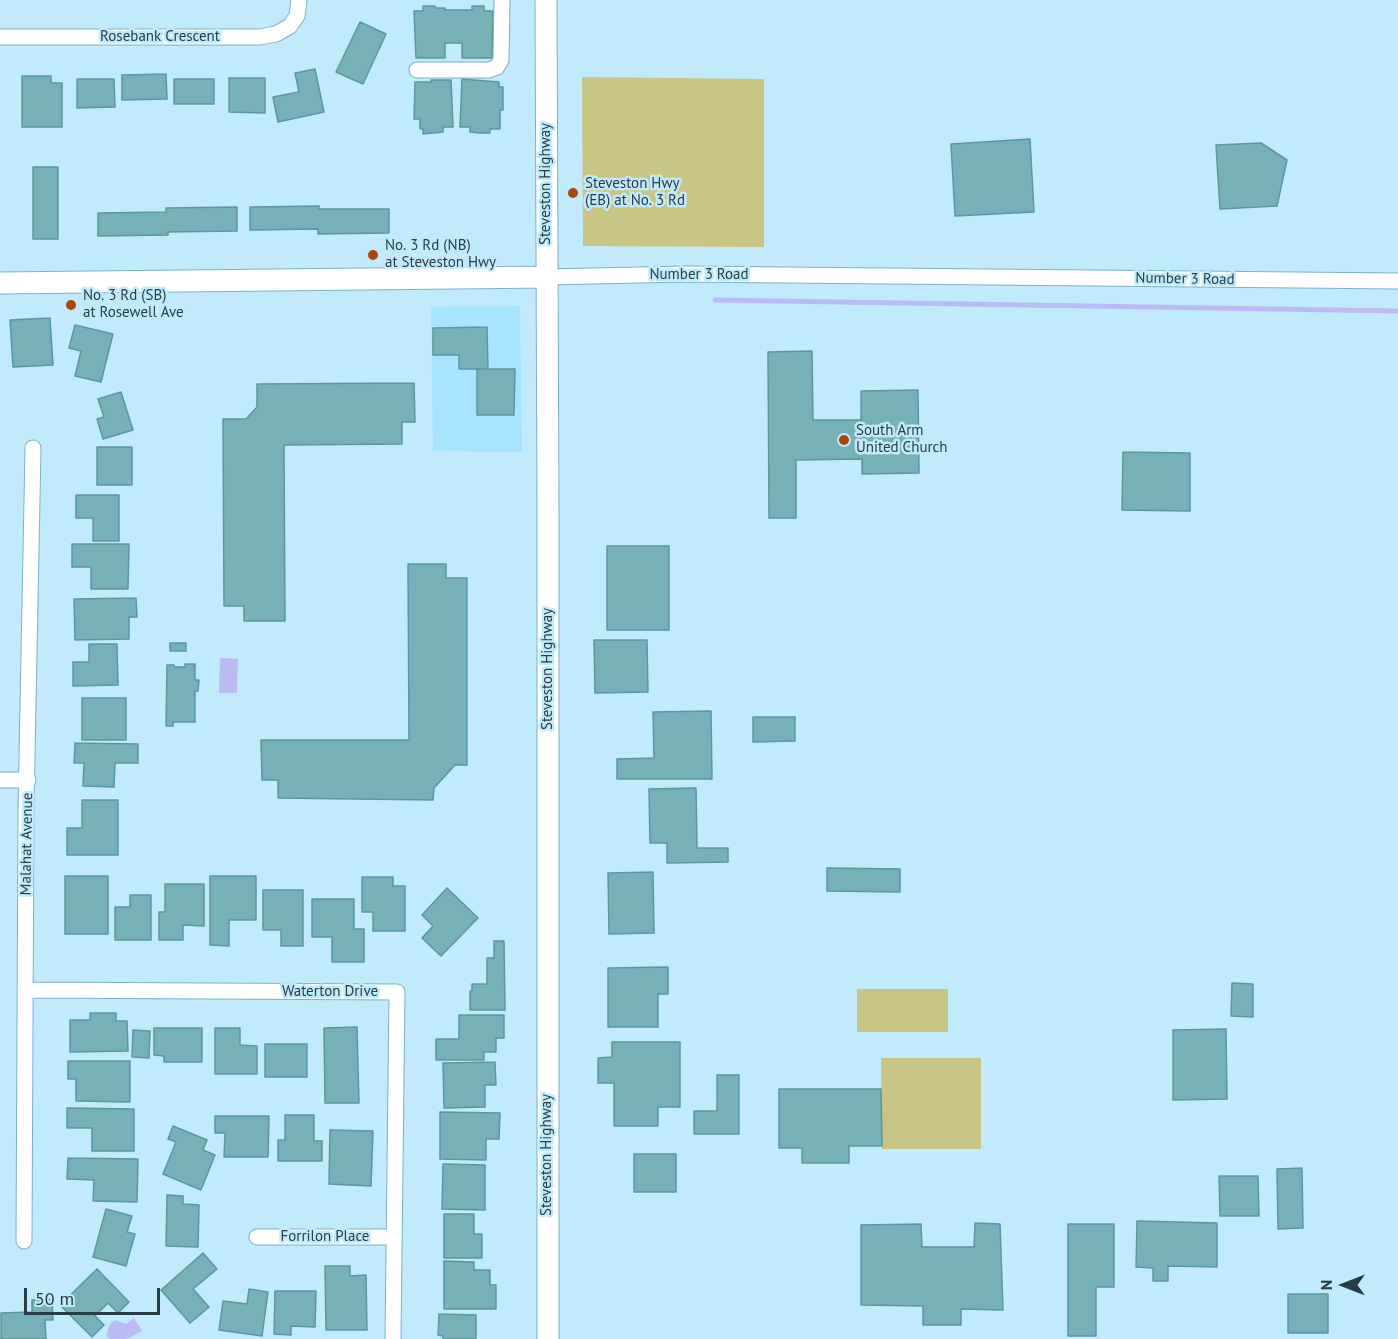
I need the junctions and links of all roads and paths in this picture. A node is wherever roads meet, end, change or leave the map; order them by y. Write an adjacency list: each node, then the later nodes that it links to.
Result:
1 (299, 0): 4 (street, Rosebank Crescent)
2 (502, 0): 5 (street)
3 (546, 0): 6 (main road, Steveston Highway)
4 (0, 37)
5 (417, 70)
6 (547, 277): 7 (street, Number 3 Road); 8 (main road, Number 3 Road); 17 (main road, Steveston Highway)
7 (1398, 281)
8 (0, 283)
9 (33, 448): 11 (street, Malahat Avenue)
10 (0, 780): 11 (street)
11 (28, 780): 12 (street, Malahat Avenue)
12 (25, 990): 14 (street, Waterton Drive); 15 (street, Malahat Avenue)
13 (257, 1237): 14 (street, Forrilon Place)
14 (394, 1237): 16 (street, Waterton Drive)
15 (24, 1241)
16 (393, 1339)
17 (548, 1339)

